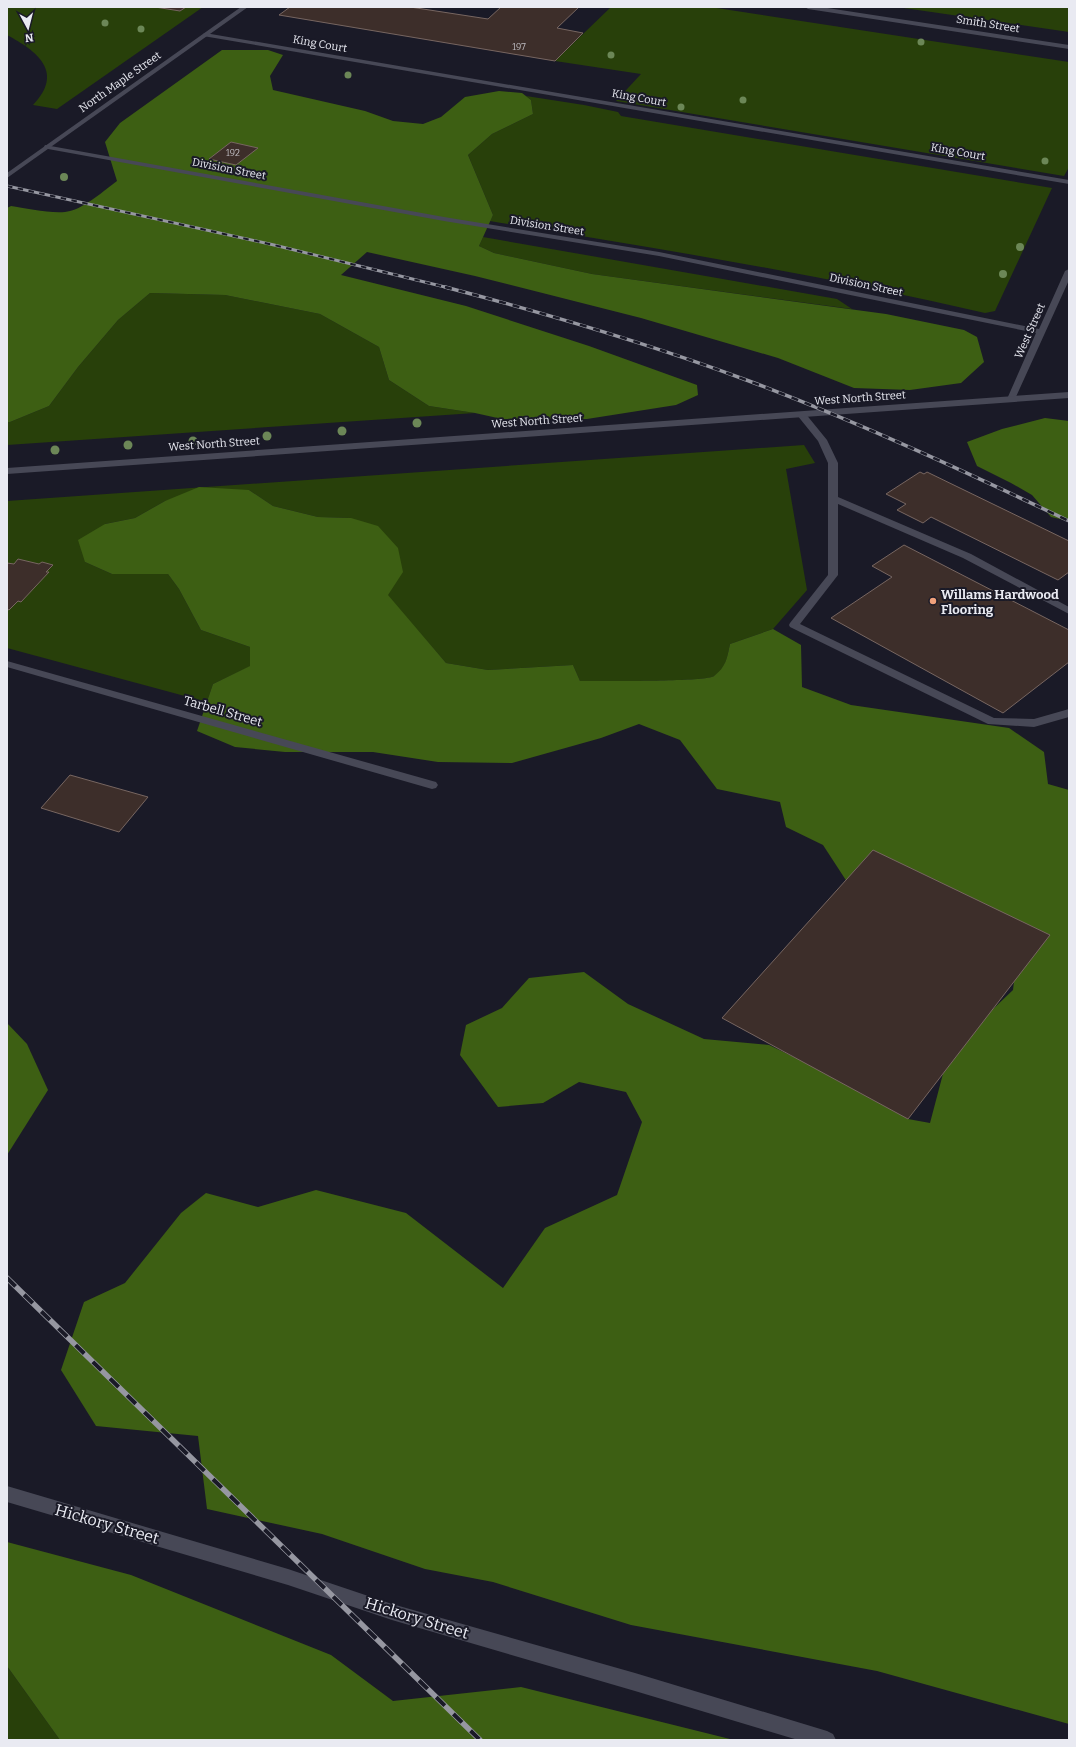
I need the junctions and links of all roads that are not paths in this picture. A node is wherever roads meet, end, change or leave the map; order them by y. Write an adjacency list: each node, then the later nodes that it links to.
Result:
1 (245, 7): 3 (street, North Maple Street)
2 (808, 7): 4 (street, Smith Street)
3 (205, 35): 5 (street, North Maple Street); 7 (street, King Court)
4 (1069, 47)
5 (48, 147): 6 (street, North Maple Street); 9 (street, Division Street)
6 (7, 176)
7 (1069, 182)
8 (1069, 271): 9 (street, West Street)
9 (1042, 332): 11 (street, West Street)
10 (1069, 395): 11 (street, West North Street)
11 (1011, 399): 12 (street, West North Street)
12 (802, 415): 13 (street, West North Street); 14 (street)
13 (7, 471)
14 (833, 498): 15 (street); 17 (street)
15 (1069, 611)
16 (7, 664): 18 (street, Tarbell Street)
17 (1069, 713)
18 (432, 785)
19 (7, 1494): 20 (street, Hickory Street)
20 (827, 1740)

